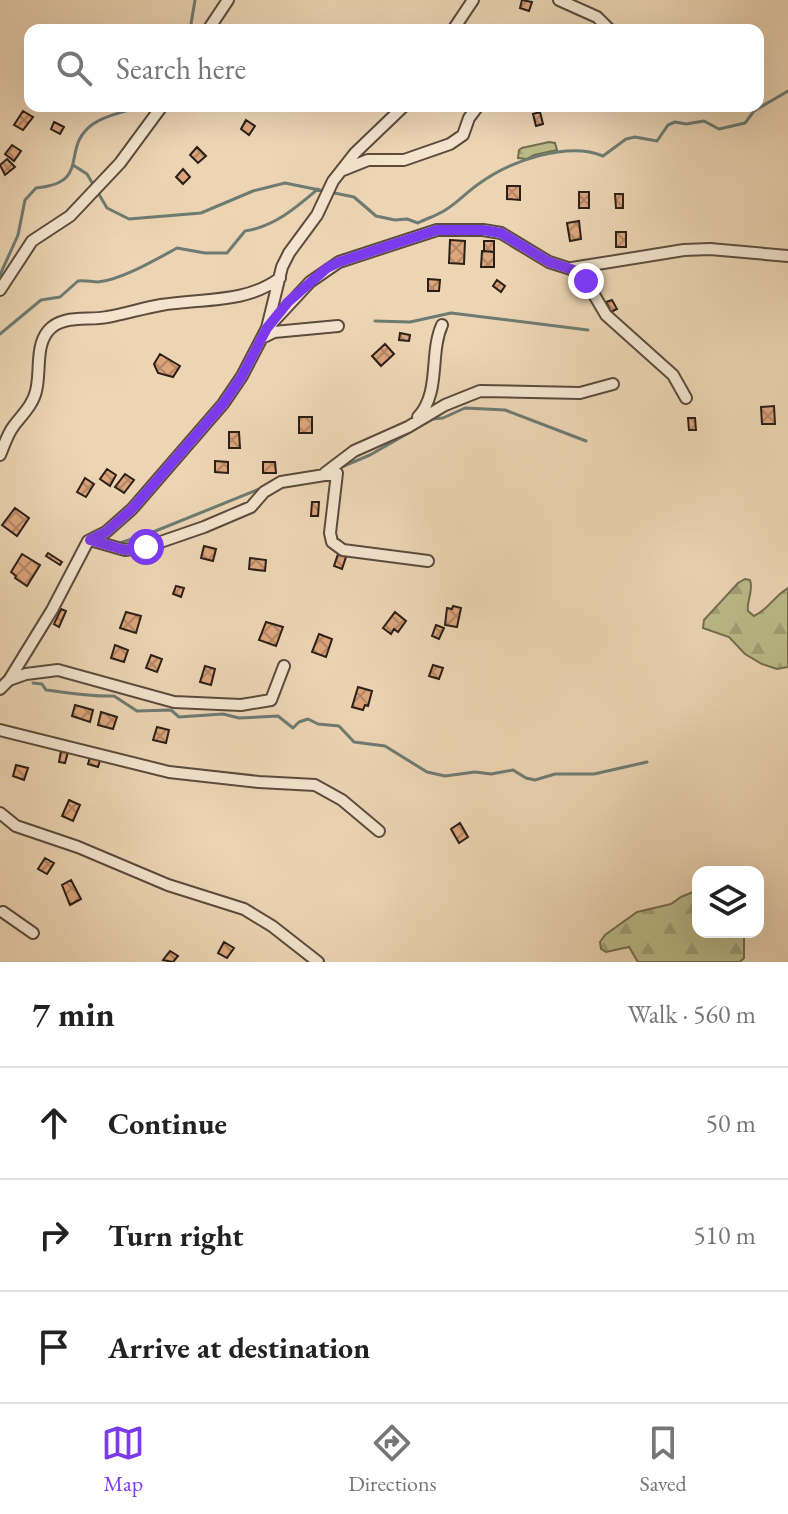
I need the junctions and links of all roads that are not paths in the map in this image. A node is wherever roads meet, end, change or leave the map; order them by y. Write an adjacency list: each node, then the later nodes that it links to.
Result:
1 (228, 0): 4 (street)
2 (473, 0): 5 (street)
3 (559, 0): 6 (street)
4 (212, 24)
5 (457, 24)
6 (604, 24)
7 (158, 112): 14 (street)
8 (398, 112): 10 (street)
9 (474, 112): 10 (street)
10 (342, 171): 13 (street)
11 (788, 256): 12 (street)
12 (570, 268): 17 (street); 19 (street)
13 (280, 278): 17 (street); 21 (street)
14 (0, 290)
15 (442, 325): 20 (street)
16 (338, 326): 17 (street)
17 (264, 333): 23 (street)
18 (613, 384): 20 (street)
19 (686, 398)
20 (408, 427): 22 (street)
21 (0, 455)
22 (325, 473): 23 (street); 24 (street)
23 (90, 540): 26 (street)
24 (428, 561)
25 (284, 666): 26 (street)
26 (9, 680): 27 (street)
27 (0, 689)
28 (0, 730): 30 (street)
29 (0, 813): 33 (street)
30 (379, 831)
31 (1, 915): 32 (street)
32 (33, 933)
33 (318, 962)

